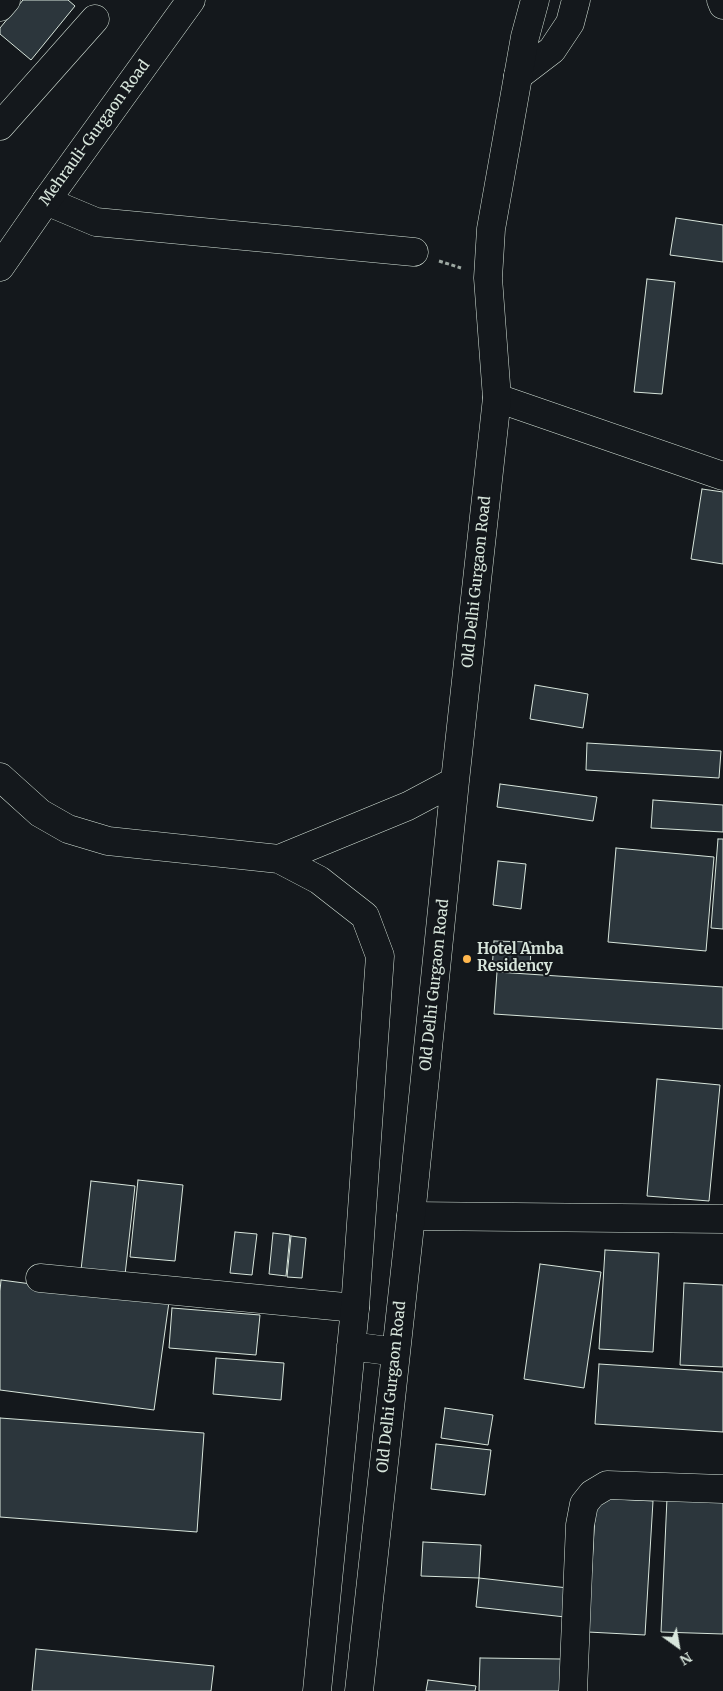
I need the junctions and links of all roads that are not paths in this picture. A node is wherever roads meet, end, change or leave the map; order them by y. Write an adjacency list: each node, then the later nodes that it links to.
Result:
1 (6, 0): 8 (main road)
2 (191, 0): 13 (main road, Mehrauli-Gurgaon Road)
3 (512, 0): 10 (main road)
4 (535, 0): 10 (main road, Old Delhi Gurgaon Road)
5 (576, 0): 11 (main road)
6 (721, 0): 7 (main road)
7 (723, 5)
8 (0, 7)
9 (95, 19): 12 (main road)
10 (525, 36): 11 (main road, Old Delhi Gurgaon Road)
11 (518, 76): 16 (main road, Old Delhi Gurgaon Road)
12 (0, 126)
13 (46, 201): 14 (main road); 15 (main road, Mehrauli-Gurgaon Road)
14 (414, 252)
15 (0, 267)
16 (497, 398): 17 (main road); 19 (main road, Old Delhi Gurgaon Road)
17 (723, 476)
18 (0, 777): 20 (main road)
19 (455, 781): 20 (main road); 21 (main road, Old Delhi Gurgaon Road)
20 (279, 859): 24 (main road)
21 (411, 1216): 22 (main road); 26 (main road, Old Delhi Gurgaon Road)
22 (723, 1219)
23 (40, 1278): 24 (main road)
24 (355, 1308): 25 (main road)
25 (351, 1346): 26 (main road); 28 (main road)
26 (396, 1352): 29 (main road, Old Delhi Gurgaon Road)
27 (723, 1489): 30 (main road)
28 (317, 1691)
29 (359, 1691)
30 (572, 1691)

